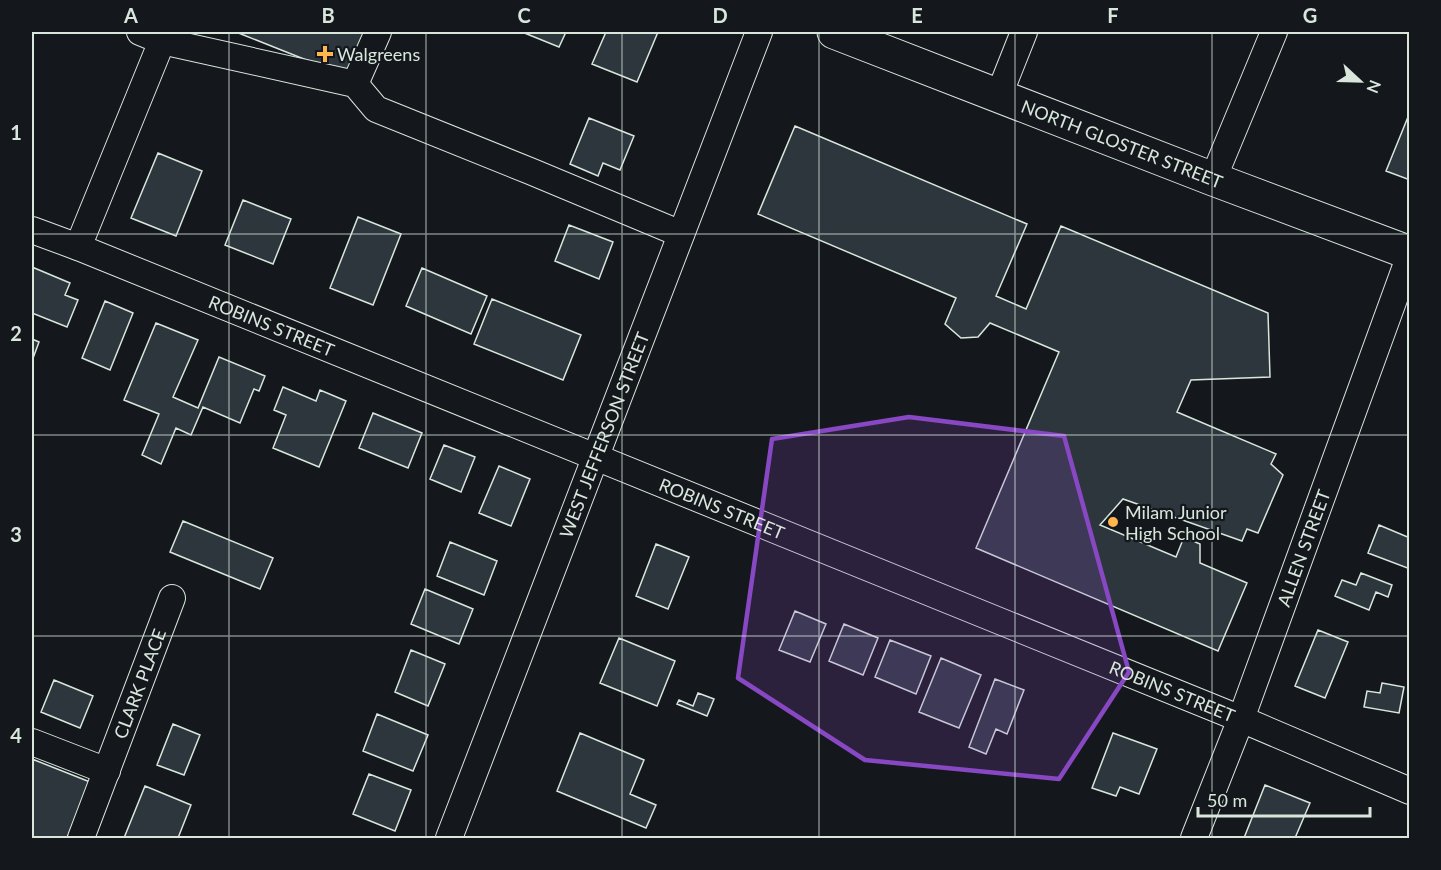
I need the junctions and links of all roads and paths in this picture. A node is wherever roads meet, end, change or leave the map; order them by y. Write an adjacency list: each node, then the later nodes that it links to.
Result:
1 (378, 32): 7 (street)
2 (759, 32): 11 (street, WEST JEFFERSON STREET)
3 (834, 32): 8 (main road, NORTH GLOSTER STREET)
4 (1024, 32): 8 (street)
5 (1274, 32): 9 (street)
6 (151, 36): 7 (street); 12 (street)
7 (356, 84): 11 (street)
8 (999, 96): 9 (main road, NORTH GLOSTER STREET)
9 (1213, 179): 13 (main road, NORTH GLOSTER STREET)
10 (32, 230): 12 (street, ROBINS STREET)
11 (681, 234): 14 (street, WEST JEFFERSON STREET)
12 (78, 247): 14 (street, ROBINS STREET)
13 (1410, 254): 16 (street, ALLEN STREET)
14 (595, 457): 16 (street, ROBINS STREET); 21 (street, WEST JEFFERSON STREET)
15 (172, 598): 18 (street, CLARK PLACE)
16 (1241, 719): 19 (street, ROBINS STREET); 22 (street, ALLEN STREET)
17 (32, 742): 18 (street)
18 (107, 771): 20 (street, CLARK PLACE)
19 (1410, 792)
20 (81, 838)
21 (449, 838)
22 (1194, 838)

